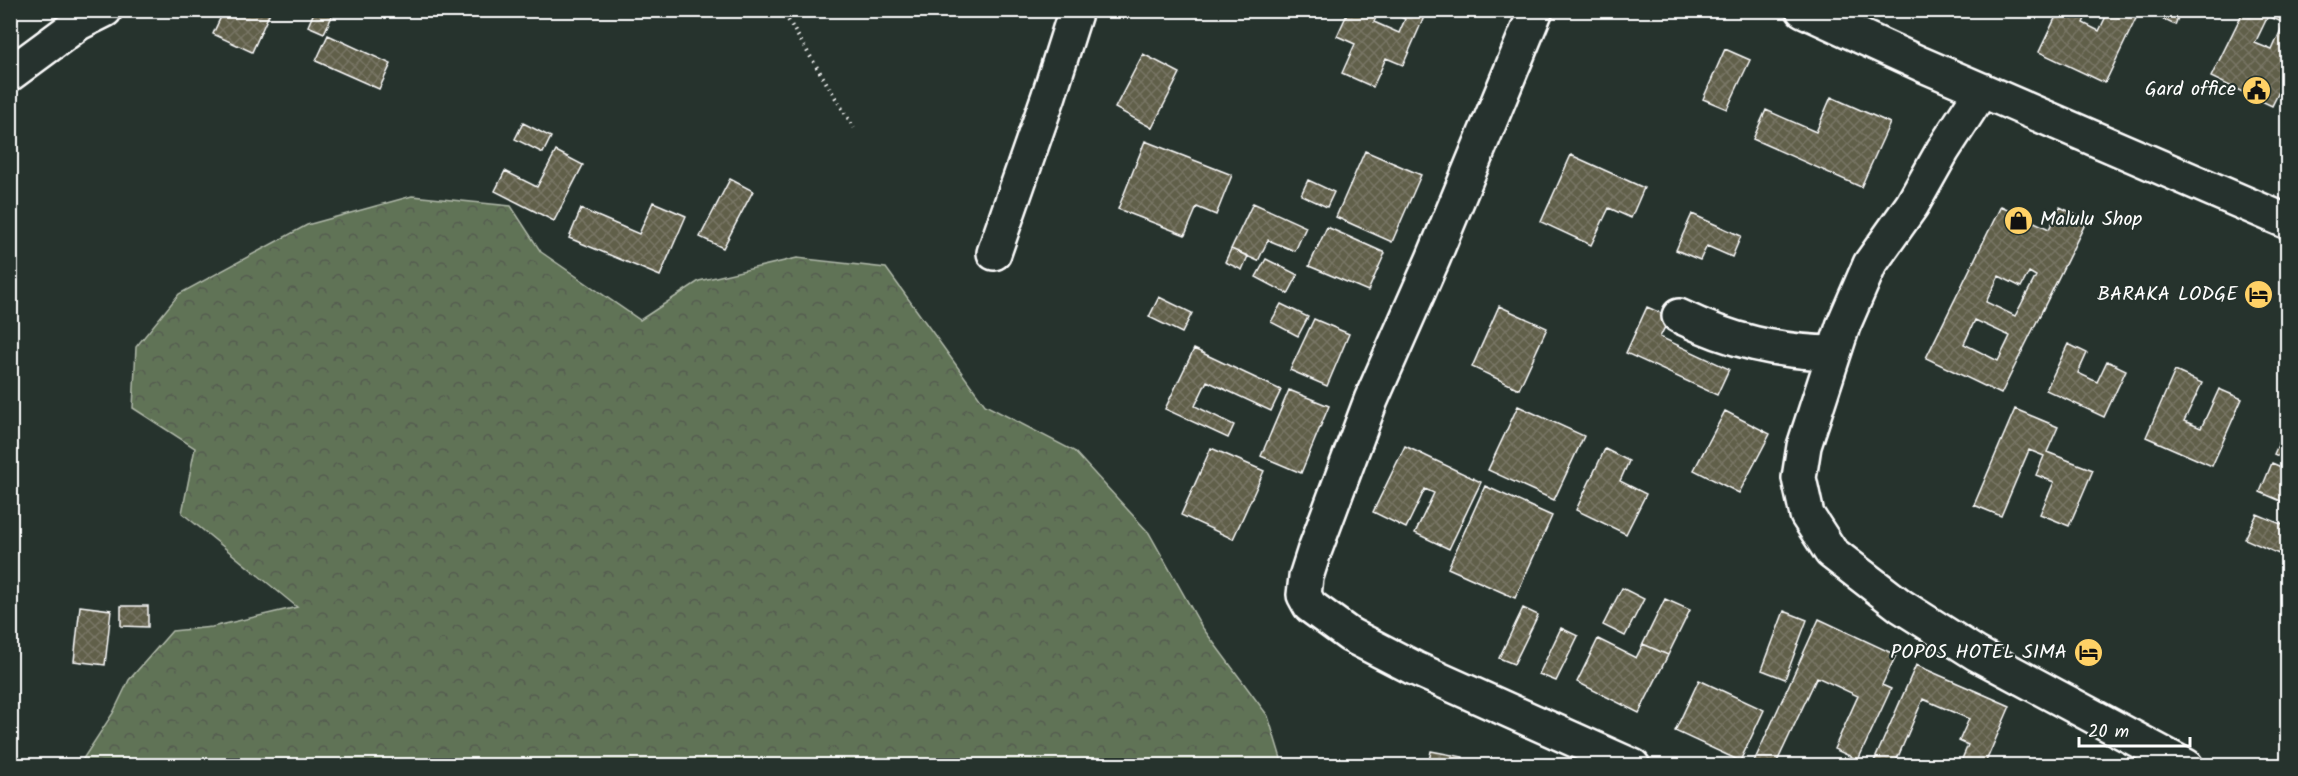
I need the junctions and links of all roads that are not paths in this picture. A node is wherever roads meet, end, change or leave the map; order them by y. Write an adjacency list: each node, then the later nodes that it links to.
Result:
1 (105, 10): 5 (street)
2 (1076, 10): 8 (street)
3 (1536, 10): 11 (street)
4 (1803, 10): 6 (street)
5 (10, 74)
6 (1982, 90): 7 (street); 10 (street)
7 (2288, 222)
8 (994, 253)
9 (1679, 316): 10 (street)
10 (1834, 353): 13 (street)
11 (1572, 751): 12 (street)
12 (1633, 765)
13 (2186, 765)

